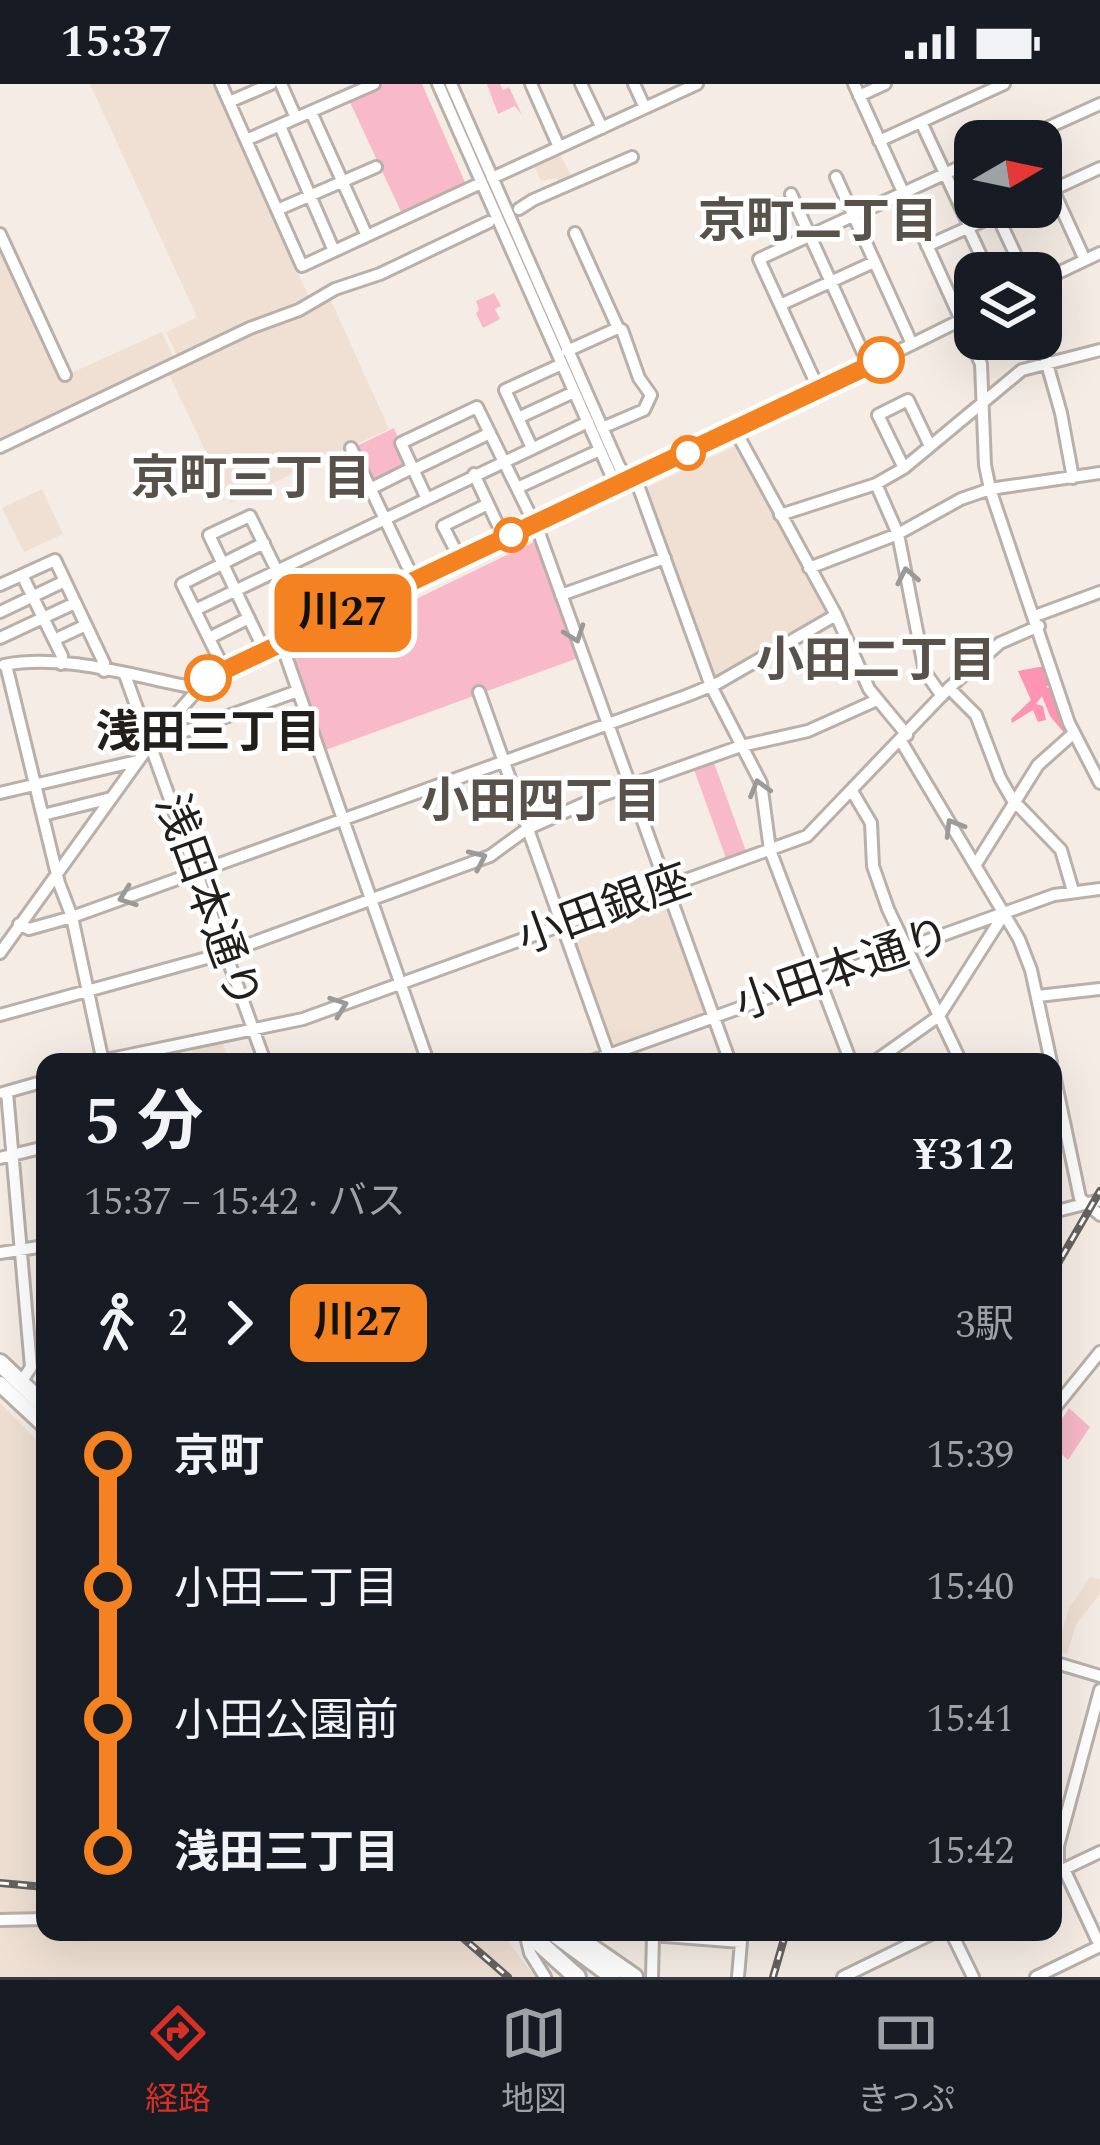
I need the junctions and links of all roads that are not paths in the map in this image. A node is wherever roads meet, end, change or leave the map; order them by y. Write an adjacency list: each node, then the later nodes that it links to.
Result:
1 (221, 84): 14 (street)
2 (271, 84): 14 (street)
3 (281, 84): 18 (street)
4 (374, 84): 17 (street)
5 (438, 84): 32 (street)
6 (452, 84): 32 (street)
7 (531, 84): 25 (street)
8 (581, 84): 22 (street)
9 (634, 84): 16 (street)
10 (885, 84): 13 (street)
11 (1004, 84): 20 (street)
12 (690, 85): 16 (street)
13 (856, 90): 24 (street)
14 (229, 102): 23 (street)
15 (1100, 104): 19 (street)
16 (645, 108): 22 (street)
17 (311, 112): 18 (street); 33 (street)
18 (296, 118): 21 (street)
19 (1062, 121)
20 (921, 122): 24 (street); 30 (street)
21 (280, 126): 23 (street); 38 (street)
22 (602, 128): 25 (street)
23 (246, 140): 40 (street)
24 (879, 141): 35 (street)
25 (559, 147): 32 (street)
26 (632, 157): 39 (street)
27 (376, 167): 33 (street)
28 (1100, 168): 34 (street)
29 (954, 170): 30 (street)
30 (945, 174): 35 (street); 37 (street)
31 (836, 177): 41 (street)
32 (487, 181): 48 (street); 62 (street); 65 (street)
33 (343, 182): 38 (street); 48 (street)
34 (1062, 185)
35 (903, 193): 41 (street); 49 (street)
36 (791, 194): 47 (street)
37 (954, 194)
38 (310, 196): 40 (street); 50 (street)
39 (519, 209)
40 (277, 210): 50 (street)
41 (854, 216): 47 (street); 53 (street)
42 (1062, 219): 52 (street)
43 (489, 222): 77 (street)
44 (967, 228): 49 (street)
45 (575, 233): 59 (street)
46 (0, 234): 67 (street)
47 (810, 235): 55 (street); 56 (street)
48 (367, 236): 50 (street)
49 (927, 246): 57 (street)
50 (334, 251)
51 (1100, 253): 52 (street)
52 (1085, 260): 54 (street)
53 (874, 262): 55 (street); 60 (street)
54 (1062, 271)
55 (831, 283): 56 (street); 66 (street)
56 (780, 305): 68 (street)
57 (954, 307)
58 (954, 323): 60 (street)
59 (618, 328): 62 (street); 73 (street)
60 (912, 344): 66 (street)
61 (1100, 350): 64 (street)
62 (567, 351): 73 (street)
63 (979, 360): 70 (street)
64 (1046, 362): 70 (street); 87 (street)
65 (562, 364): 69 (street); 71 (street)
66 (869, 366): 68 (street)
67 (64, 375)
68 (819, 390): 74 (street)
69 (574, 392): 71 (street); 72 (street)
70 (982, 402): 76 (street); 92 (street)
71 (518, 418): 79 (street)
72 (588, 422): 79 (street); 80 (street)
73 (602, 428): 86 (street)
74 (735, 430): 86 (street); 95 (street)
75 (490, 433): 81 (street); 83 (street); 83 (street)
76 (930, 446): 82 (street); 82 (street)
77 (0, 447)
78 (351, 448): 91 (street)
79 (532, 448): 81 (street)
80 (600, 450): 89 (street); 90 (street)
81 (503, 460): 85 (street); 90 (street)
82 (904, 468): 88 (street)
83 (413, 469): 91 (street); 93 (street)
84 (1100, 473): 87 (street)
85 (474, 475): 93 (street); 94 (street)
86 (632, 478): 89 (street); 101 (street)
87 (1073, 478): 92 (street)
88 (876, 484): 95 (street); 98 (street)
89 (616, 486): 97 (street)
90 (517, 488): 97 (street)
91 (370, 489): 96 (street)
92 (990, 489): 98 (street); 120 (street)
93 (426, 497): 96 (street)
94 (488, 504): 99 (street); 102 (street)
95 (780, 515): 104 (street)
96 (384, 517): 105 (street); 107 (street)
97 (535, 524): 99 (street); 112 (street)
98 (898, 533): 104 (street); 137 (street, one-way to 98)
99 (505, 538): 102 (street)
100 (264, 543): 103 (street); 103 (street); 105 (street)
101 (664, 558): 112 (street); 133 (street)
102 (460, 559): 107 (street)
103 (222, 563): 110 (street); 115 (street)
104 (809, 568): 117 (street)
105 (277, 569): 110 (street); 122 (street)
106 (22, 575): 108 (street); 109 (street); 113 (street)
107 (414, 580): 122 (street)
108 (65, 581): 113 (street); 114 (street)
109 (0, 585)
110 (235, 590): 115 (street); 119 (street)
111 (1100, 592): 120 (street, 小田銀座)
112 (561, 595): 139 (street, one-way to 139)
113 (32, 597): 116 (street); 118 (street)
114 (75, 603): 118 (street); 121 (street)
115 (195, 610): 124 (street)
116 (0, 612)
117 (836, 615): 133 (street); 138 (street)
118 (44, 618): 123 (street); 125 (street)
119 (249, 618): 124 (street); 127 (street)
120 (1037, 621): 137 (street, 小田銀座); 140 (street)
121 (86, 625): 125 (street); 131 (street)
122 (306, 630): 126 (street)
123 (0, 638)
124 (209, 638): 130 (street)
125 (54, 640): 129 (street)
126 (281, 642): 127 (street); 135 (street)
127 (264, 650): 130 (street)
128 (2, 664): 129 (street); 147 (street)
129 (61, 664): 131 (street)
130 (224, 669): 134 (street)
131 (104, 671): 132 (street)
132 (125, 675): 134 (street); 142 (street, 浅田本通り)
133 (711, 686): 139 (street); 143 (street)
134 (196, 688): 142 (street)
135 (295, 692): 142 (street); 154 (street)
136 (479, 692): 145 (street)
137 (946, 692): 141 (street, 小田銀座); 152 (street)
138 (877, 700): 141 (street); 143 (street)
139 (608, 724): 145 (street); 148 (street)
140 (1075, 733): 146 (street); 152 (street)
141 (904, 738): 149 (street, 小田銀座); 157 (street, one-way to 141)
142 (152, 742): 144 (street); 159 (street, 浅田本通り)
143 (741, 746): 148 (street); 156 (street, one-way to 143)
144 (138, 761): 147 (street); 151 (street)
145 (503, 761): 154 (street); 155 (street)
146 (1099, 776)
147 (36, 784): 150 (street); 153 (street)
148 (630, 786): 155 (street); 160 (street)
149 (852, 791): 156 (street, 小田銀座); 169 (street)
150 (0, 793)
151 (111, 798): 153 (street); 158 (street)
152 (1015, 802): 157 (street); 162 (street)
153 (44, 814): 158 (street)
154 (340, 820): 159 (street); 163 (street)
155 (527, 829): 163 (street, one-way to 155); 167 (street)
156 (770, 850): 160 (street, 小田銀座); 171 (street)
157 (976, 864): 164 (street)
158 (58, 871): 165 (street); 166 (street)
159 (196, 873): 165 (street, one-way to 165); 170 (street, 浅田本通り)
160 (666, 887): 167 (street, 小田銀座); 177 (street)
161 (1100, 889): 162 (street, 小田本通り)
162 (1073, 891): 164 (street, 小田本通り)
163 (369, 900): 170 (street); 172 (street)
164 (1005, 913): 169 (street, 小田本通り); 175 (street); 178 (street)
165 (71, 917): 166 (street); 173 (street)
166 (19, 924): 168 (street)
167 (562, 926): 172 (street, 小田銀座); 184 (street)
168 (2, 945)
169 (907, 949): 171 (street, 小田本通り); 178 (street)
170 (226, 952): 173 (street); 179 (street, 浅田本通り)
171 (818, 979): 177 (street, 小田本通り); 187 (street)
172 (399, 984): 179 (street, 小田銀座, one-way to 172); 183 (street)
173 (88, 989): 176 (street); 180 (street)
174 (1100, 989): 175 (street)
175 (1038, 996): 190 (street)
176 (0, 1015)
177 (714, 1016): 185 (street, 小田本通り); 186 (street)
178 (939, 1016): 188 (street); 189 (street)
179 (254, 1030): 181 (street, 小田銀座); 182 (street, 浅田本通り)
180 (100, 1053)
181 (140, 1053)
182 (262, 1053)
183 (425, 1053)
184 (608, 1053)
185 (622, 1053)
186 (727, 1053)
187 (847, 1053)
188 (887, 1053)
189 (958, 1053)
190 (1049, 1053)
191 (36, 1084): 192 (street)
192 (4, 1093): 194 (street)
193 (1062, 1111): 196 (street)
194 (7, 1156): 200 (street)
195 (1100, 1199): 196 (street)
196 (1082, 1200): 197 (street); 198 (street)
197 (1062, 1210)
198 (1100, 1215)
199 (36, 1248): 200 (street)
200 (22, 1250): 201 (street); 205 (street)
201 (0, 1253)
202 (1100, 1352): 208 (street)
203 (0, 1362): 205 (main road); 207 (highway)
204 (0, 1380): 209 (highway)
205 (22, 1381): 206 (main road)
206 (36, 1394)
207 (36, 1395)
208 (1062, 1398)
209 (36, 1414)
210 (1062, 1665): 211 (street)
211 (1100, 1676)
212 (1100, 1690): 213 (street)
213 (1062, 1831)
214 (1100, 1852): 215 (street)
215 (1062, 1870)
216 (1062, 1879): 228 (street)
217 (36, 1919): 218 (street)
218 (0, 1920)
219 (529, 1941): 229 (street)
220 (538, 1941): 230 (highway)
221 (540, 1941): 231 (main road)
222 (563, 1941): 232 (main road)
223 (581, 1941): 233 (highway)
224 (653, 1941): 234 (street)
225 (733, 1941): 235 (street)
226 (916, 1941): 236 (street)
227 (955, 1941): 237 (street)
228 (1100, 1946): 238 (street)
229 (545, 1977)
230 (577, 1977)
231 (590, 1977)
232 (613, 1977)
233 (634, 1977)
234 (652, 1977)
235 (738, 1977)
236 (843, 1977)
237 (973, 1977)
238 (1036, 1977)

